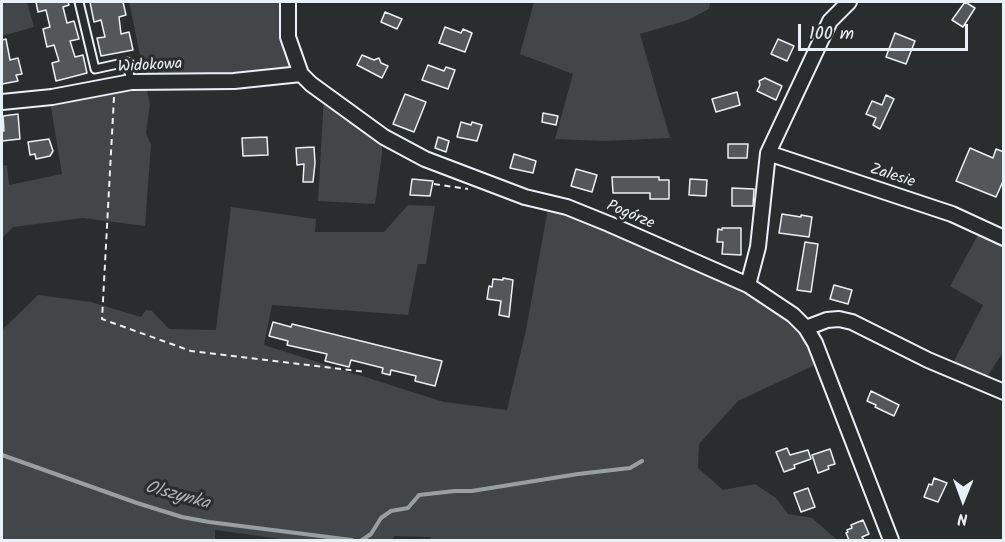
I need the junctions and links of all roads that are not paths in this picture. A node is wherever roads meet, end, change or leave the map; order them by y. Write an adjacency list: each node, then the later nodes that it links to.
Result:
1 (79, 2): 5 (lane)
2 (288, 2): 4 (street)
3 (849, 2): 7 (street)
4 (301, 74): 5 (street, Widokowa); 9 (street, Pogórze)
5 (131, 82): 6 (street, Widokowa)
6 (2, 102)
7 (768, 153): 8 (street, Zalesie); 9 (street)
8 (1004, 238)
9 (748, 285): 10 (street, Pogórze)
10 (806, 328): 11 (street); 12 (street, Pogórze)
11 (1004, 392)
12 (891, 540)

